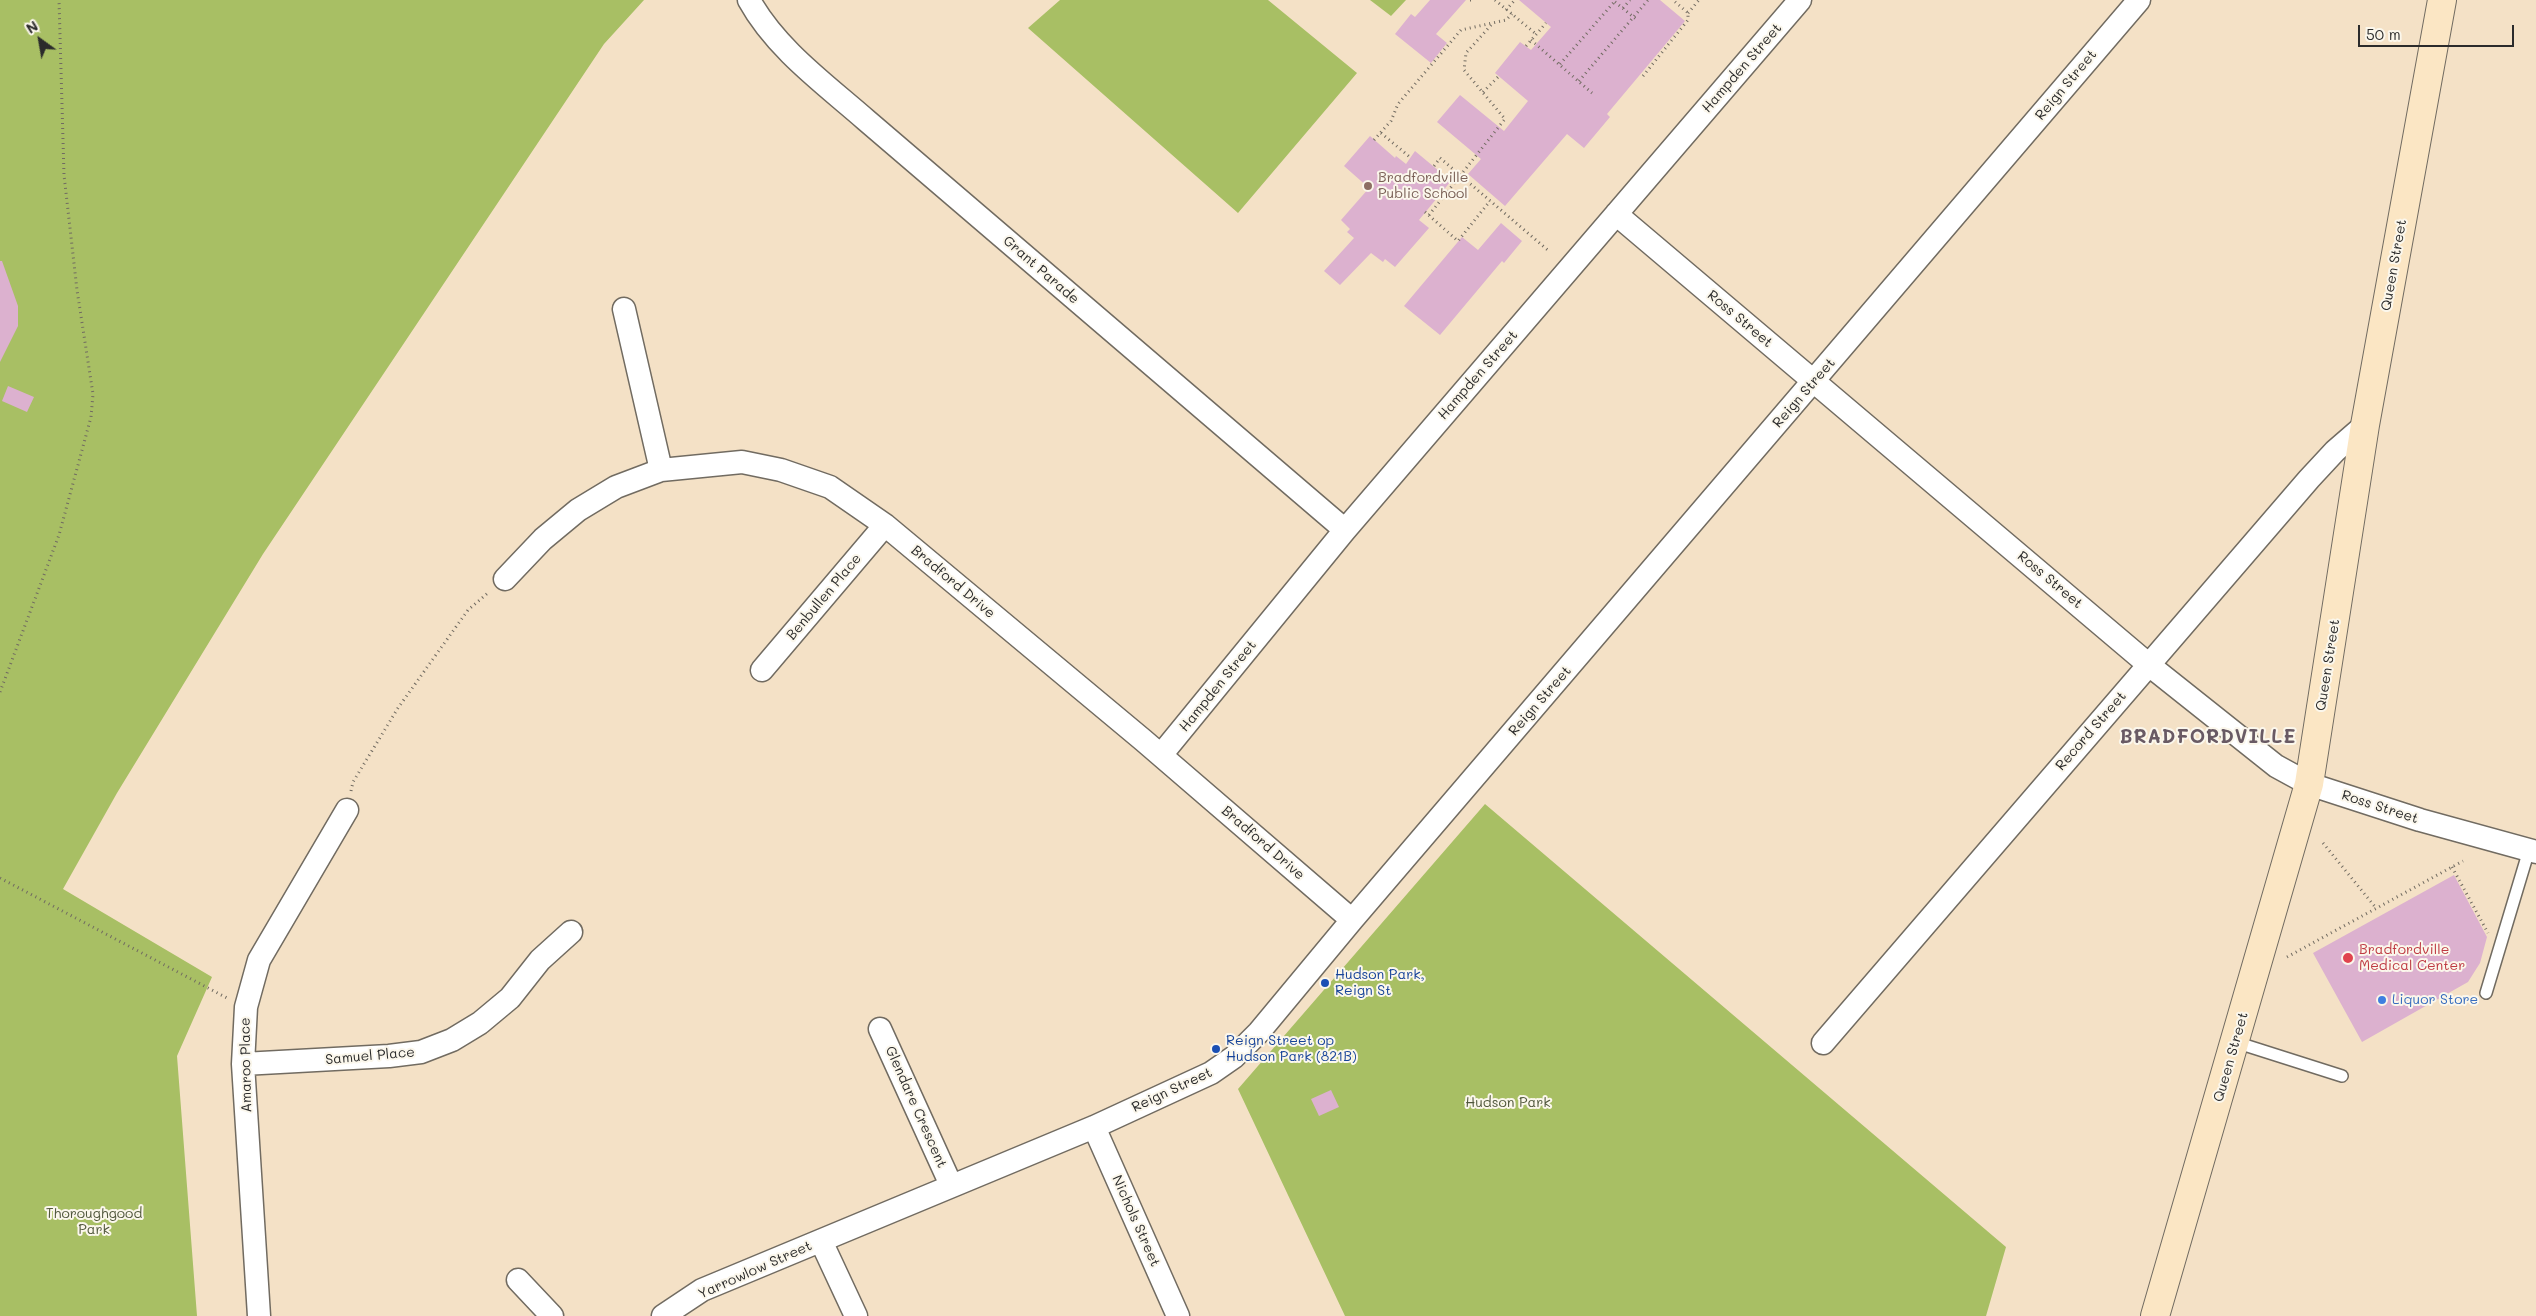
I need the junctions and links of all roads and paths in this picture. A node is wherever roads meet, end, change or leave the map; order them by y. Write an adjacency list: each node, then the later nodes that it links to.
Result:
1 (59, 0): 46 (path)
2 (749, 0): 42 (street, Grant Parade)
3 (1495, 0): 14 (path)
4 (1515, 0): 14 (path)
5 (1630, 0): 13 (path)
6 (1648, 0): 17 (path)
7 (1673, 0): 15 (path)
8 (1699, 0): 15 (path)
9 (1800, 0): 35 (street, Hampden Street)
10 (2139, 0): 38 (street, Reign Street)
11 (2442, 0): 39 (street, Queen Street)
12 (1616, 1): 13 (path); 23 (path)
13 (1623, 8): 17 (path)
14 (1506, 10): 16 (path)
15 (1688, 13): 25 (path)
16 (1512, 14): 18 (path); 20 (path)
17 (1635, 18): 26 (path)
18 (1493, 23): 27 (path); 29 (path)
19 (1546, 23): 20 (path)
20 (1536, 34): 21 (path)
21 (1531, 40): 22 (path); 23 (path)
22 (1526, 46)
23 (1560, 64): 26 (path)
24 (1499, 76): 27 (path)
25 (1643, 76)
26 (1579, 81): 28 (path)
27 (1483, 92): 33 (path)
28 (1592, 92)
29 (1381, 133): 30 (path); 31 (path)
30 (1374, 140)
31 (1411, 158)
32 (1434, 166): 33 (path)
33 (1460, 176): 34 (path); 34 (path)
34 (1490, 201): 36 (path)
35 (1616, 214): 38 (street, Ross Street); 42 (street, Hampden Street)
36 (1550, 252)
37 (624, 309): 40 (street)
38 (1814, 381): 44 (street, Ross Street); 56 (street, Reign Street)
39 (2365, 425): 44 (street, Record Street); 48 (street, Queen Street)
40 (661, 470): 41 (street, Bradford Drive); 43 (street, Bradford Drive)
41 (885, 525): 45 (street, Benbullen Place); 47 (street, Bradford Drive)
42 (1345, 530): 47 (street, Hampden Street)
43 (505, 579): 49 (path)
44 (2149, 665): 48 (street, Ross Street); 64 (street, Record Street)
45 (762, 670)
46 (0, 692)
47 (1161, 756): 56 (street, Bradford Drive)
48 (2309, 784): 51 (street, Ross Street); 63 (street, Queen Street)
49 (348, 810): 61 (street, Amaroo Place)
50 (2323, 843): 55 (path)
51 (2533, 851): 60 (lane)
52 (2463, 861): 53 (path)
53 (2452, 868): 55 (path); 58 (path)
54 (0, 878): 61 (path)
55 (2376, 908): 59 (path)
56 (1352, 920): 67 (street, Reign Street)
57 (571, 932): 65 (street, Samuel Place)
58 (2492, 938)
59 (2287, 957)
60 (2486, 994)
61 (246, 1007): 65 (street, Amaroo Place)
62 (880, 1029): 68 (street, Glendare Crescent)
63 (2235, 1042): 66 (lane); 76 (street, Queen Street)
64 (1823, 1043)
65 (243, 1064): 71 (street, Amaroo Place)
66 (2342, 1076)
67 (1094, 1126): 68 (street, Reign Street); 75 (street, Nichols Street)
68 (951, 1185): 69 (street, Reign Street)
69 (821, 1241): 73 (street, Yarrowlow Street); 74 (street)
70 (518, 1280): 72 (street)
71 (260, 1316)
72 (552, 1316)
73 (663, 1316)
74 (856, 1316)
75 (1178, 1316)
76 (2155, 1316)

